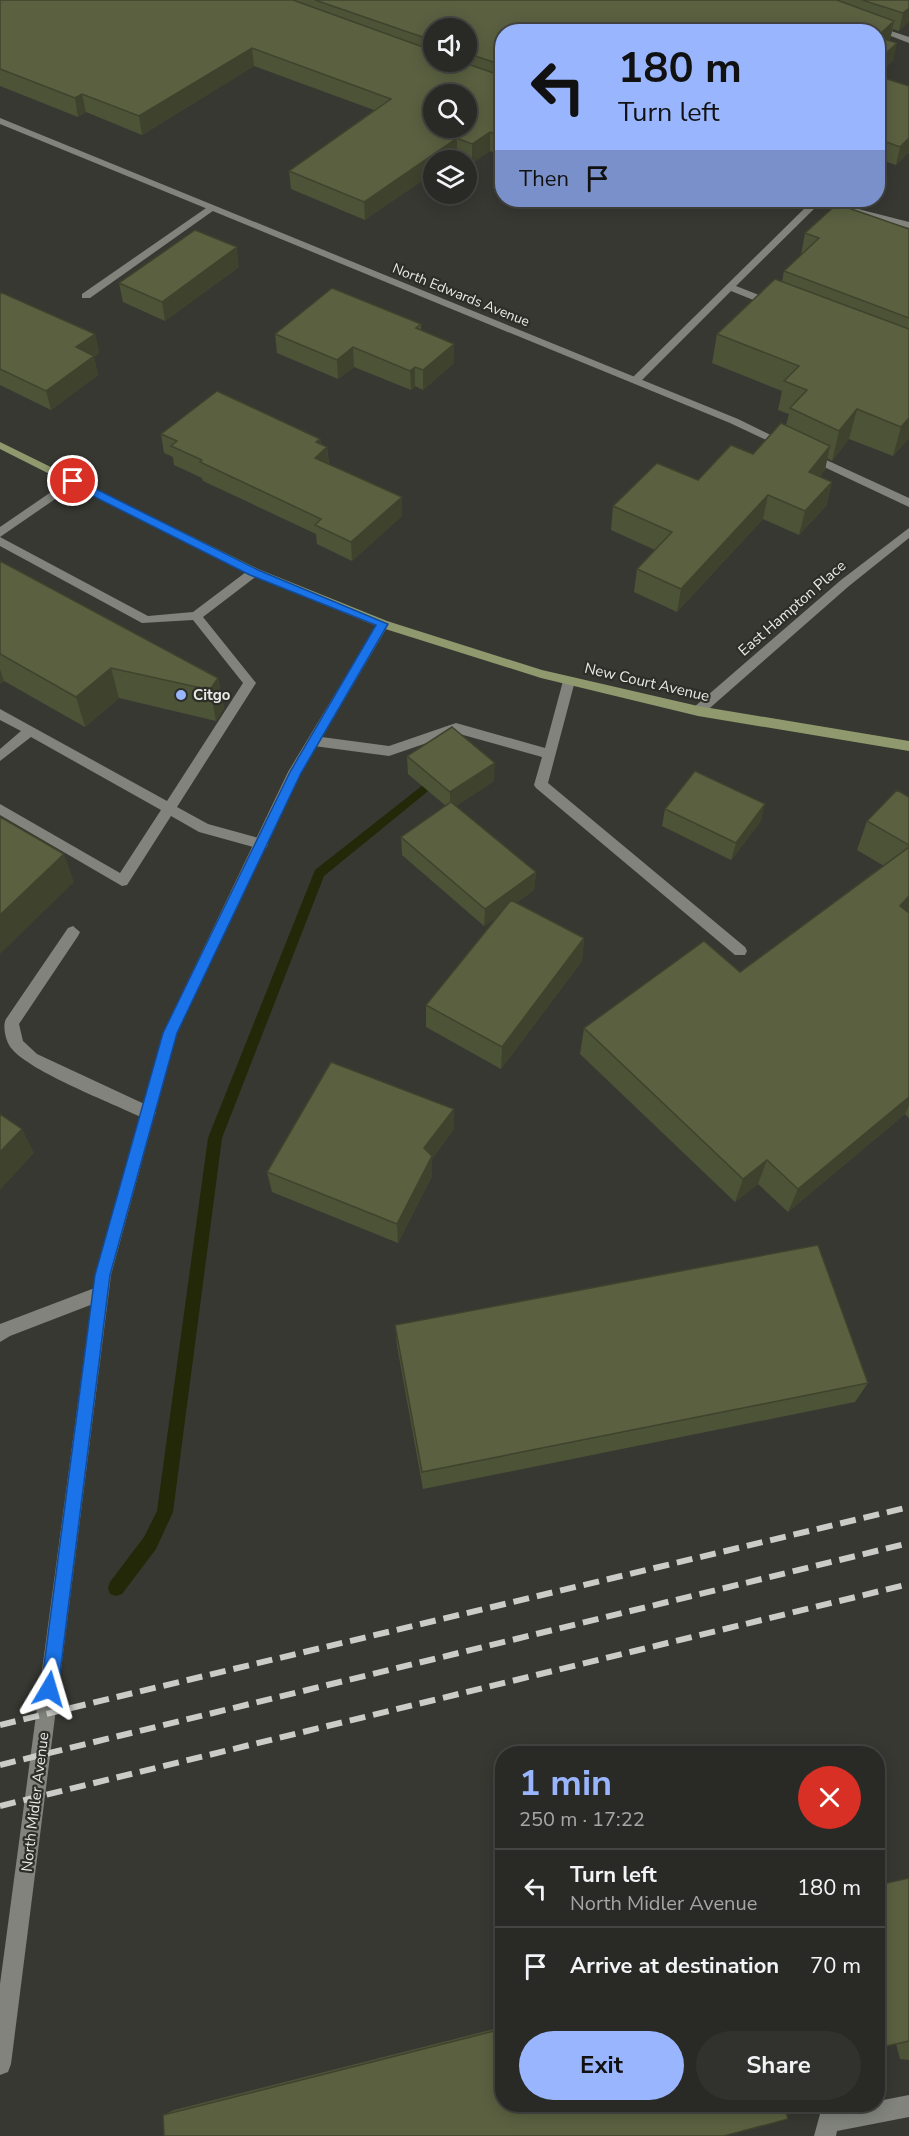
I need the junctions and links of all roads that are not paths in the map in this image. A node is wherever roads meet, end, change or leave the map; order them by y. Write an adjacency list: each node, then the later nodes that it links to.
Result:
1 (885, 31): 2 (street)
2 (909, 40)
3 (0, 121): 6 (street, North Edwards Avenue)
4 (809, 207): 8 (street)
5 (842, 207): 7 (street)
6 (212, 208): 9 (street); 11 (street, North Edwards Avenue)
7 (909, 225)
8 (729, 287): 10 (street); 11 (street)
9 (86, 296)
10 (782, 308)
11 (636, 380): 14 (street, North Edwards Avenue)
12 (0, 445): 13 (main road)
13 (73, 481): 16 (street); 18 (main road)
14 (909, 502)
15 (909, 532): 22 (street, East Hampton Place)
16 (0, 533)
17 (0, 541): 19 (street)
18 (254, 572): 19 (street); 20 (main road)
19 (196, 616): 30 (street)
20 (383, 624): 21 (main road, New Court Avenue); 25 (street, North Midler Avenue)
21 (569, 681): 22 (main road, New Court Avenue); 27 (street)
22 (698, 711): 26 (main road, New Court Avenue)
23 (0, 714): 24 (street)
24 (30, 731): 28 (street); 30 (street)
25 (314, 741): 27 (street); 31 (street, North Midler Avenue)
26 (909, 746)
27 (550, 754): 33 (street)
28 (0, 756)
29 (0, 809): 30 (street)
30 (171, 809): 31 (street)
31 (261, 844): 34 (street, North Midler Avenue)
32 (73, 932): 34 (street)
33 (740, 951)
34 (148, 1113): 35 (street, North Midler Avenue)
35 (100, 1294): 36 (street); 37 (street, North Midler Avenue)
36 (0, 1334)
37 (0, 2064)
38 (909, 2106): 39 (street)
39 (885, 2111)
40 (879, 2112): 41 (street)
41 (825, 2136)

